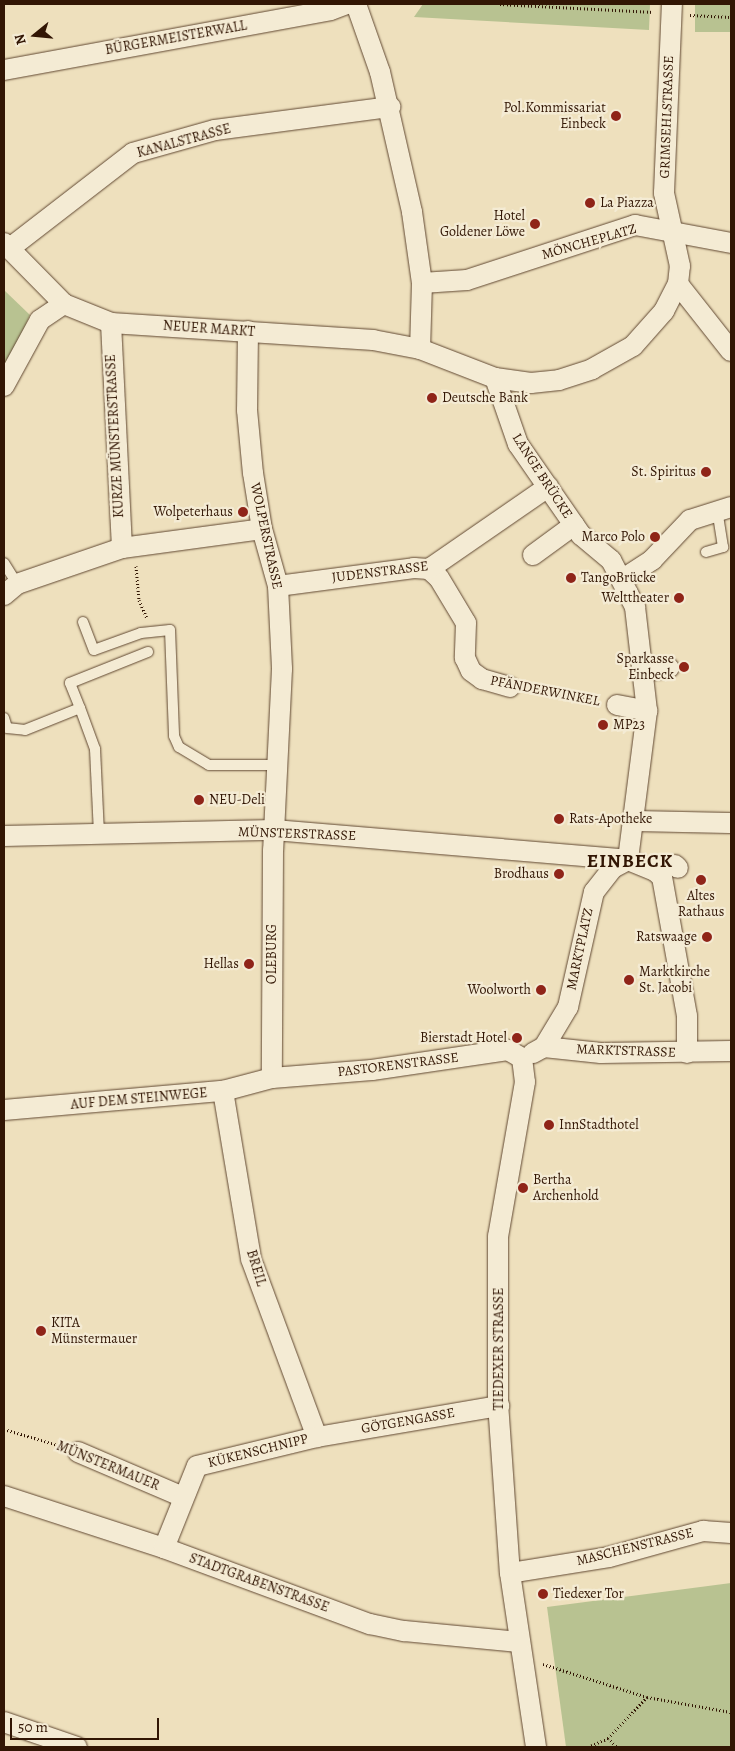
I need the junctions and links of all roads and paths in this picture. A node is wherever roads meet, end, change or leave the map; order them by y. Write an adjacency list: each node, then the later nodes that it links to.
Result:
1 (347, 4): 6 (street, BÜRGERMEISTERWALL)
2 (356, 4): 7 (street)
3 (500, 4): 4 (path)
4 (672, 9): 5 (path); 8 (street, GRIMSEHLSTRASSE)
5 (731, 17)
6 (4, 70)
7 (390, 107): 10 (street, KANALSTRASSE); 11 (street)
8 (672, 230): 9 (street, MÖNCHEPLATZ); 11 (street, MÖNCHEPLATZ); 12 (street)
9 (731, 243)
10 (11, 250): 13 (street, NEUER MARKT)
11 (422, 283): 16 (street)
12 (678, 284): 17 (street); 18 (street)
13 (64, 304): 14 (street, NEUER MARKT); 19 (street)
14 (111, 323): 15 (street, NEUER MARKT); 24 (street, KURZE MÜNSTERSTRASSE)
15 (248, 331): 16 (street, NEUER MARKT); 23 (street, WOLPERSTRASSE)
16 (420, 348): 18 (street)
17 (731, 351)
18 (495, 378): 20 (street, LANGE BRÜCKE)
19 (4, 386)
20 (548, 487): 22 (street, LANGE BRÜCKE); 28 (street, JUDENSTRASSE)
21 (724, 509): 25 (lane); 29 (street)
22 (574, 525): 26 (street); 29 (street, LANGE BRÜCKE)
23 (262, 529): 24 (street); 30 (street, WOLPERSTRASSE)
24 (128, 547): 31 (street); 33 (path)
25 (706, 552)
26 (533, 554)
27 (4, 564): 31 (lane)
28 (429, 569): 30 (street, JUDENSTRASSE); 37 (street, PFÄNDERWINKEL)
29 (623, 578): 36 (street)
30 (278, 586): 42 (street, WOLPERSTRASSE)
31 (10, 590)
32 (83, 622): 33 (lane)
33 (156, 630): 42 (lane)
34 (148, 652): 39 (lane)
35 (669, 668): 36 (street)
36 (644, 671): 40 (street)
37 (510, 687): 38 (path, PFÄNDERWINKEL)
38 (617, 705): 40 (street)
39 (80, 708): 41 (lane); 47 (lane)
40 (647, 711): 43 (street)
41 (4, 718)
42 (278, 765): 45 (street, WOLPERSTRASSE)
43 (634, 821): 44 (street); 48 (street)
44 (731, 823)
45 (274, 830): 47 (street, MÜNSTERSTRASSE); 48 (street, MÜNSTERSTRASSE); 53 (street, OLEBURG)
46 (4, 836): 47 (street, MÜNSTERSTRASSE)
47 (99, 836)
48 (628, 860): 49 (street, MARKTPLATZ); 51 (street)
49 (544, 1047): 51 (street, MARKTSTRASSE); 52 (street)
50 (731, 1051): 51 (street, MARKTSTRASSE)
51 (687, 1053)
52 (522, 1058): 53 (street, PASTORENSTRASSE); 56 (street, TIEDEXER STRASSE)
53 (272, 1078): 54 (street, AUF DEM STEINWEGE)
54 (223, 1091): 55 (street, AUF DEM STEINWEGE); 58 (street, BREIL)
55 (4, 1110)
56 (499, 1406): 58 (street, GÖTGENGASSE); 64 (street, TIEDEXER STRASSE)
57 (4, 1429): 59 (path, MÜNSTERMAUER)
58 (317, 1437): 61 (street, KÜKENSCHNIPP)
59 (78, 1452): 61 (street, MÜNSTERMAUER)
60 (4, 1496): 63 (street, STADTGRABENSTRASSE)
61 (183, 1497): 63 (street, KÜKENSCHNIPP)
62 (731, 1534): 64 (street, MASCHENSTRASSE)
63 (164, 1548): 65 (street, STADTGRABENSTRASSE)
64 (510, 1573): 65 (street, TIEDEXER STRASSE)
65 (520, 1649): 66 (path); 71 (street)
66 (647, 1697): 67 (path); 69 (path)
67 (731, 1712)
68 (4, 1722): 70 (street)
69 (608, 1738): 72 (path); 73 (path)
70 (77, 1747)
71 (536, 1747)
72 (588, 1747)
73 (617, 1747)

